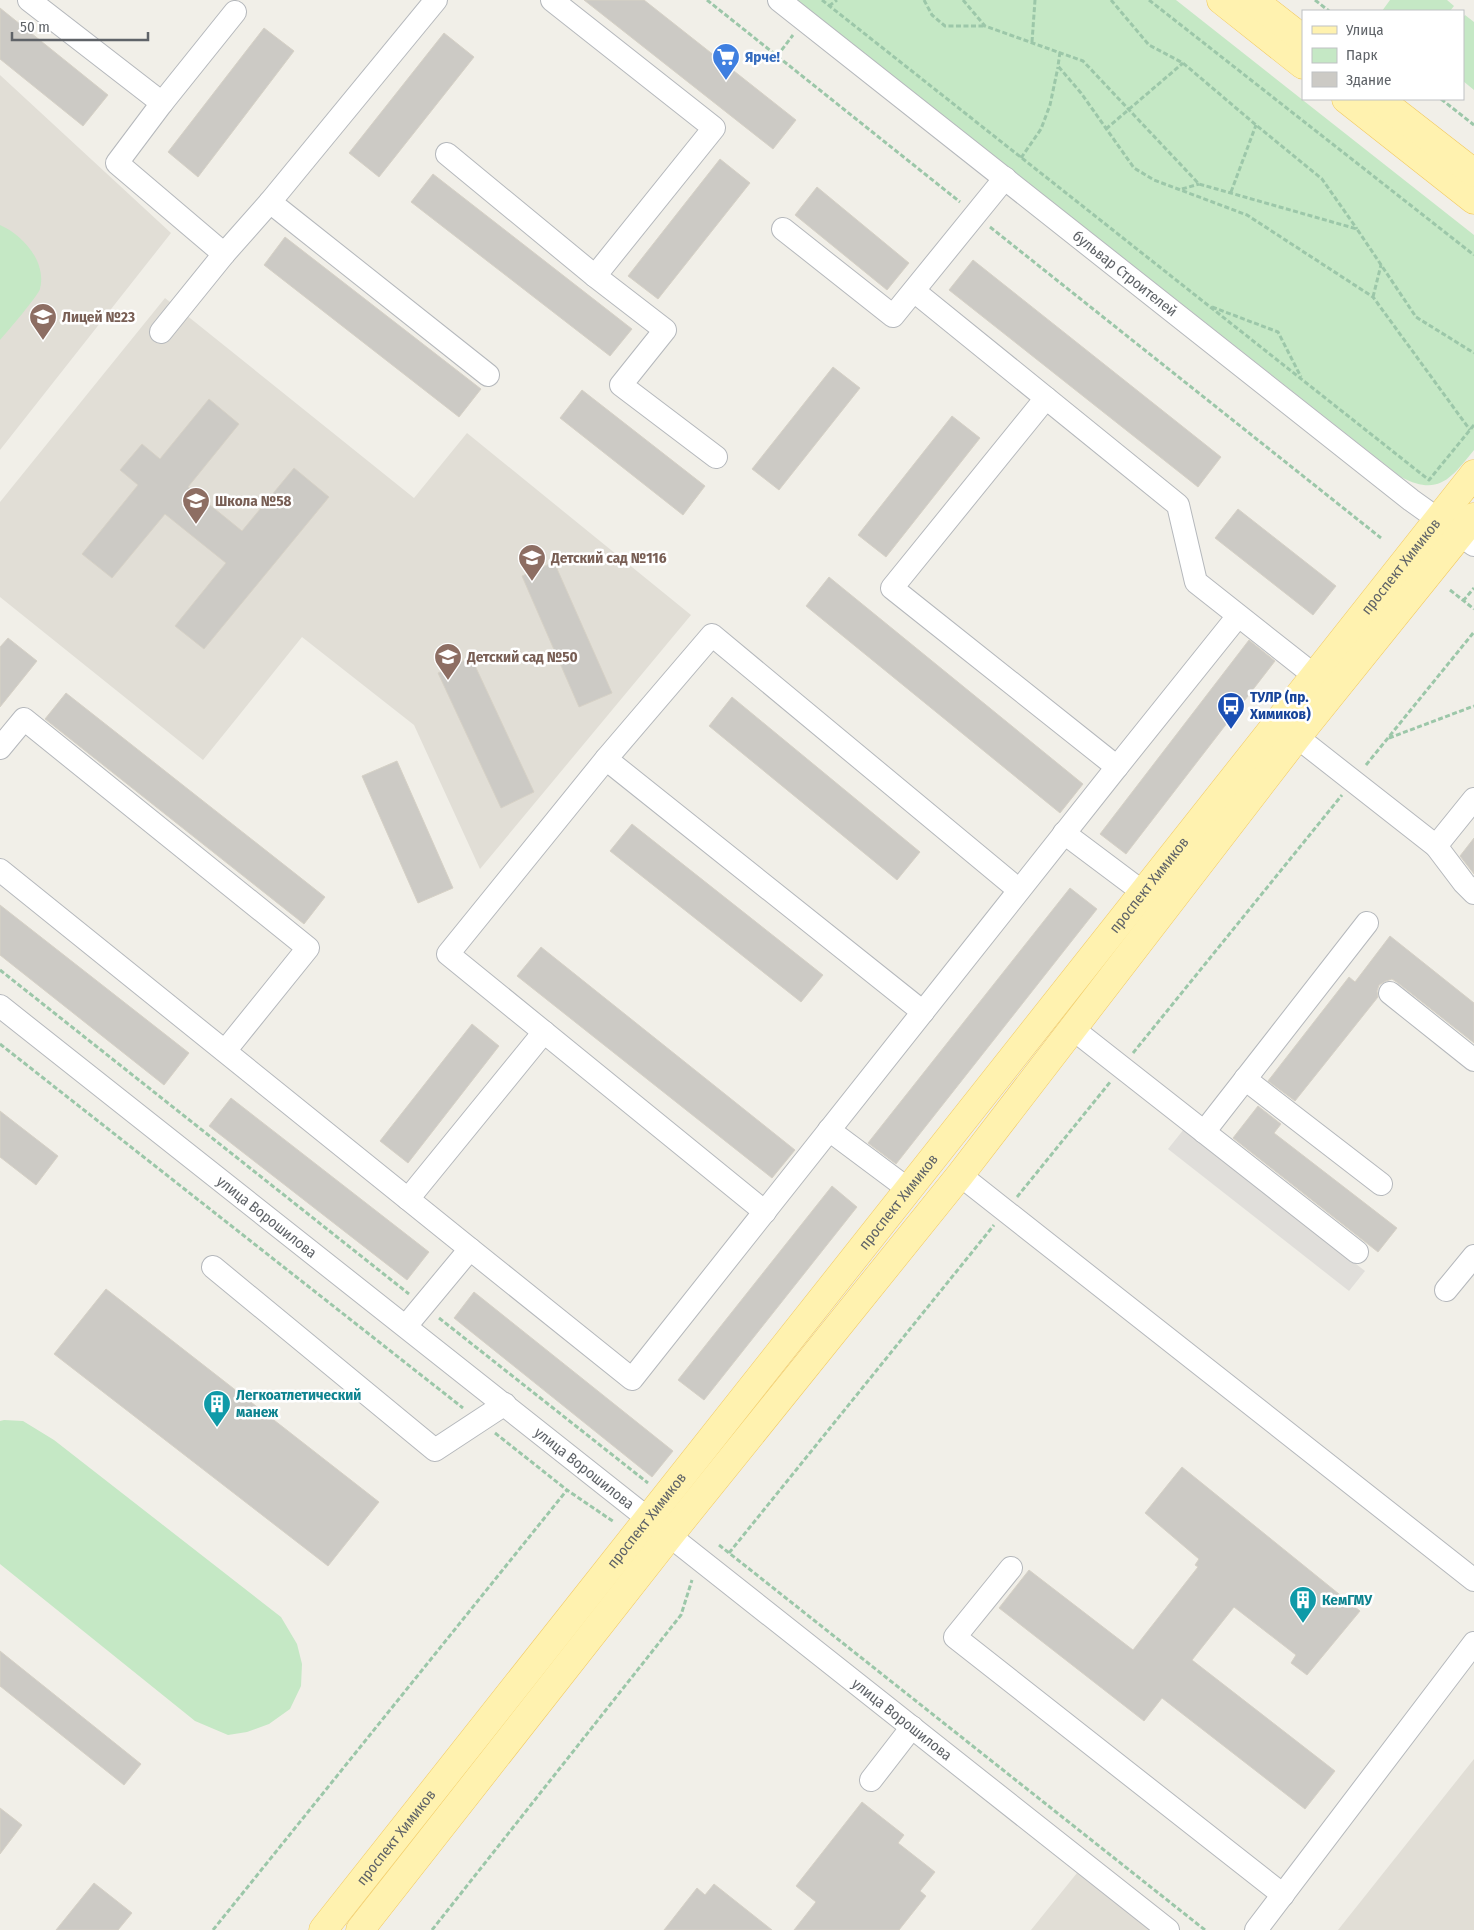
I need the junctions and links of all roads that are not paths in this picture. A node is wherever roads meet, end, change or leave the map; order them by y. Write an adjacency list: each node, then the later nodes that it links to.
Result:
1 (29, 0): 12 (street)
2 (436, 0): 17 (street)
3 (552, 0): 20 (street)
4 (779, 0): 15 (street, бульвар Строителей)
5 (1221, 0): 9 (main road)
6 (1253, 0): 8 (main road)
7 (235, 12): 12 (street)
8 (1302, 38)
9 (1302, 64)
10 (1347, 100): 16 (main road)
11 (1380, 100): 14 (main road)
12 (162, 103): 19 (street)
13 (447, 154): 20 (street)
14 (1474, 173)
15 (1005, 178): 21 (street); 27 (street, бульвар Строителей)
16 (1474, 200)
17 (270, 202): 19 (street); 23 (street)
18 (783, 229): 21 (street)
19 (224, 254): 22 (street)
20 (595, 276): 25 (street)
21 (914, 290): 24 (street)
22 (161, 332)
23 (488, 375)
24 (1046, 398): 29 (street); 34 (street)
25 (716, 458)
26 (1474, 474): 27 (main road, проспект Химиков)
27 (1437, 520): 28 (street, бульвар Строителей); 30 (main road, проспект Химиков)
28 (1469, 533): 31 (main road, проспект Химиков)
29 (1238, 616): 30 (street); 34 (street)
30 (1315, 676): 40 (main road, проспект Химиков)
31 (1297, 738): 37 (street); 46 (main road, проспект Химиков)
32 (0, 748): 48 (street)
33 (606, 759): 39 (street); 45 (street); 47 (street)
34 (1117, 767): 36 (street)
35 (1474, 799): 37 (street)
36 (1064, 833): 39 (street); 40 (street)
37 (1436, 846): 41 (street)
38 (0, 870): 48 (street)
39 (1019, 890): 45 (street)
40 (1144, 892): 55 (main road, проспект Химиков)
41 (1474, 892)
42 (1367, 923): 50 (street)
43 (1390, 994): 49 (street)
44 (0, 1006): 63 (street, улица Ворошилова)
45 (922, 1012): 51 (street)
46 (1073, 1029): 52 (street); 53 (main road, проспект Химиков)
47 (544, 1032): 56 (street); 57 (street)
48 (225, 1052): 56 (street)
49 (1474, 1060)
50 (1245, 1079): 52 (street); 54 (street)
51 (829, 1130): 55 (street); 57 (street)
52 (1204, 1132): 59 (street)
53 (960, 1175): 66 (main road, проспект Химиков); 68 (street)
54 (1381, 1184)
55 (908, 1189): 65 (main road, проспект Химиков)
56 (408, 1199): 58 (street)
57 (765, 1212): 58 (street)
58 (470, 1249): 63 (street)
59 (1357, 1252)
60 (1474, 1256): 62 (street)
61 (213, 1267): 64 (street)
62 (1446, 1290)
63 (406, 1326): 64 (street, улица Ворошилова)
64 (505, 1404): 65 (street, улица Ворошилова)
65 (648, 1518): 66 (street, улица Ворошилова); 74 (main road, проспект Химиков)
66 (670, 1535): 70 (street, улица Ворошилова); 75 (main road, проспект Химиков)
67 (1011, 1568): 72 (street)
68 (1474, 1580)
69 (1474, 1643): 72 (street)
70 (912, 1727): 71 (street); 73 (street, улица Ворошилова)
71 (871, 1780)
72 (1283, 1895): 76 (street)
73 (1166, 1929)
74 (323, 1930)
75 (360, 1930)
76 (1256, 1930)

